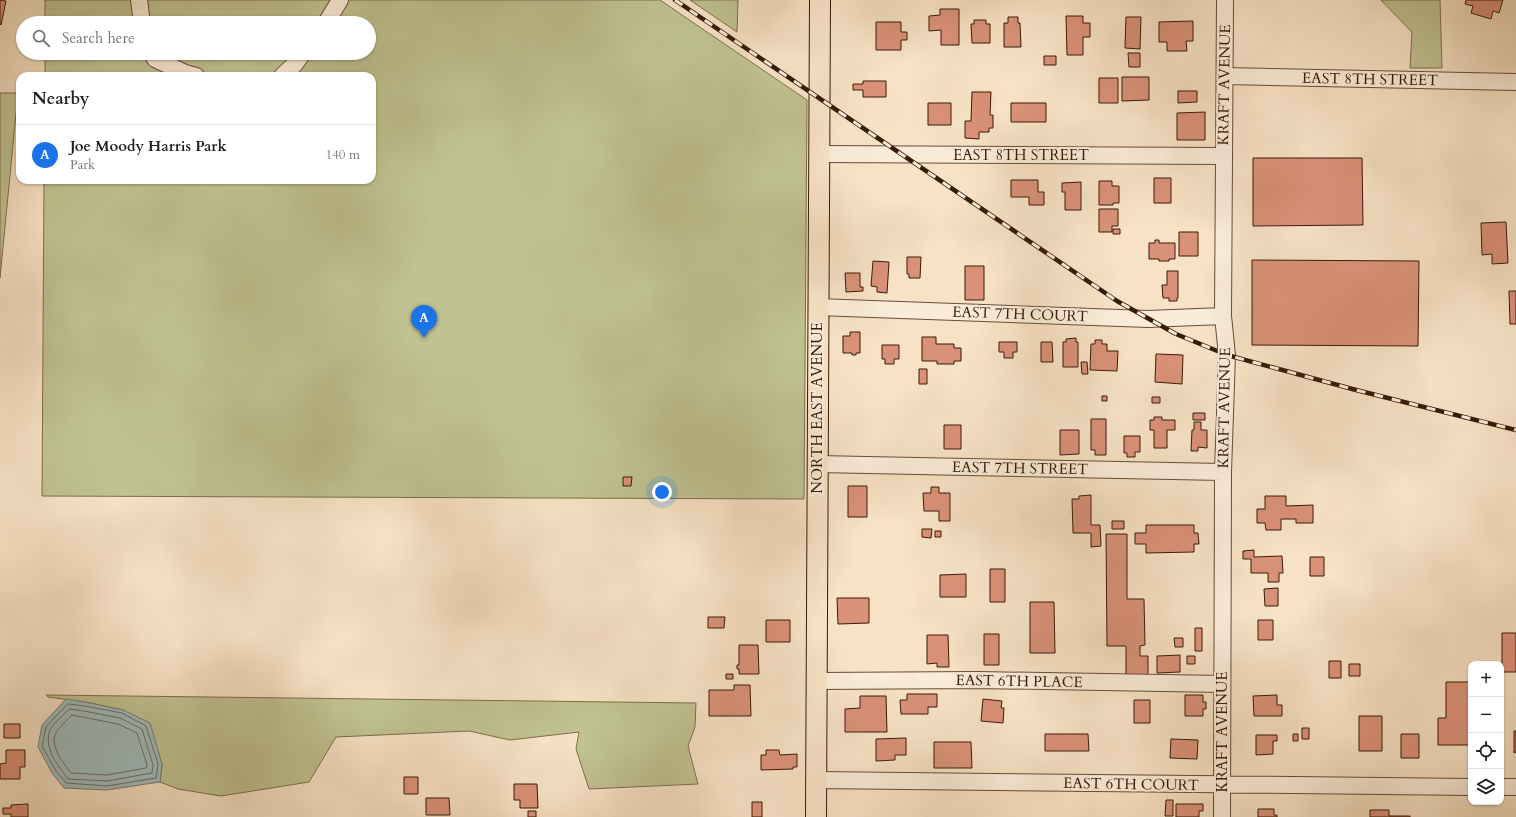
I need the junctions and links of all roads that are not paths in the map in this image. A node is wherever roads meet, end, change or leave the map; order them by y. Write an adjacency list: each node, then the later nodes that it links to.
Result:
1 (139, 0): 5 (street)
2 (340, 0): 6 (street)
3 (820, 0): 13 (main road, NORTH EAST AVENUE)
4 (1225, 0): 11 (street, KRAFT AVENUE)
5 (141, 16)
6 (330, 16)
7 (158, 60): 9 (street)
8 (298, 60): 10 (street)
9 (183, 72)
10 (286, 72)
11 (1225, 76): 12 (street, EAST 8TH STREET); 14 (street, KRAFT AVENUE)
12 (1516, 82)
13 (819, 154): 14 (street, EAST 8TH STREET); 15 (main road, NORTH EAST AVENUE)
14 (1223, 156): 16 (street, KRAFT AVENUE)
15 (818, 307): 16 (street, EAST 7TH COURT); 17 (main road, NORTH EAST AVENUE)
16 (1223, 316): 18 (street, KRAFT AVENUE)
17 (817, 464): 18 (street, EAST 7TH STREET); 19 (main road, NORTH EAST AVENUE)
18 (1223, 472): 20 (street, KRAFT AVENUE)
19 (816, 681): 20 (street, EAST 6TH PLACE); 21 (main road, NORTH EAST AVENUE)
20 (1222, 684): 22 (street, KRAFT AVENUE)
21 (816, 780): 22 (street, EAST 6TH COURT); 26 (main road, NORTH EAST AVENUE)
22 (1222, 785): 23 (street, EAST 6TH COURT); 27 (street, KRAFT AVENUE)
23 (1468, 787)
24 (1504, 787): 25 (street)
25 (1516, 787)
26 (816, 817)
27 (1222, 817)

